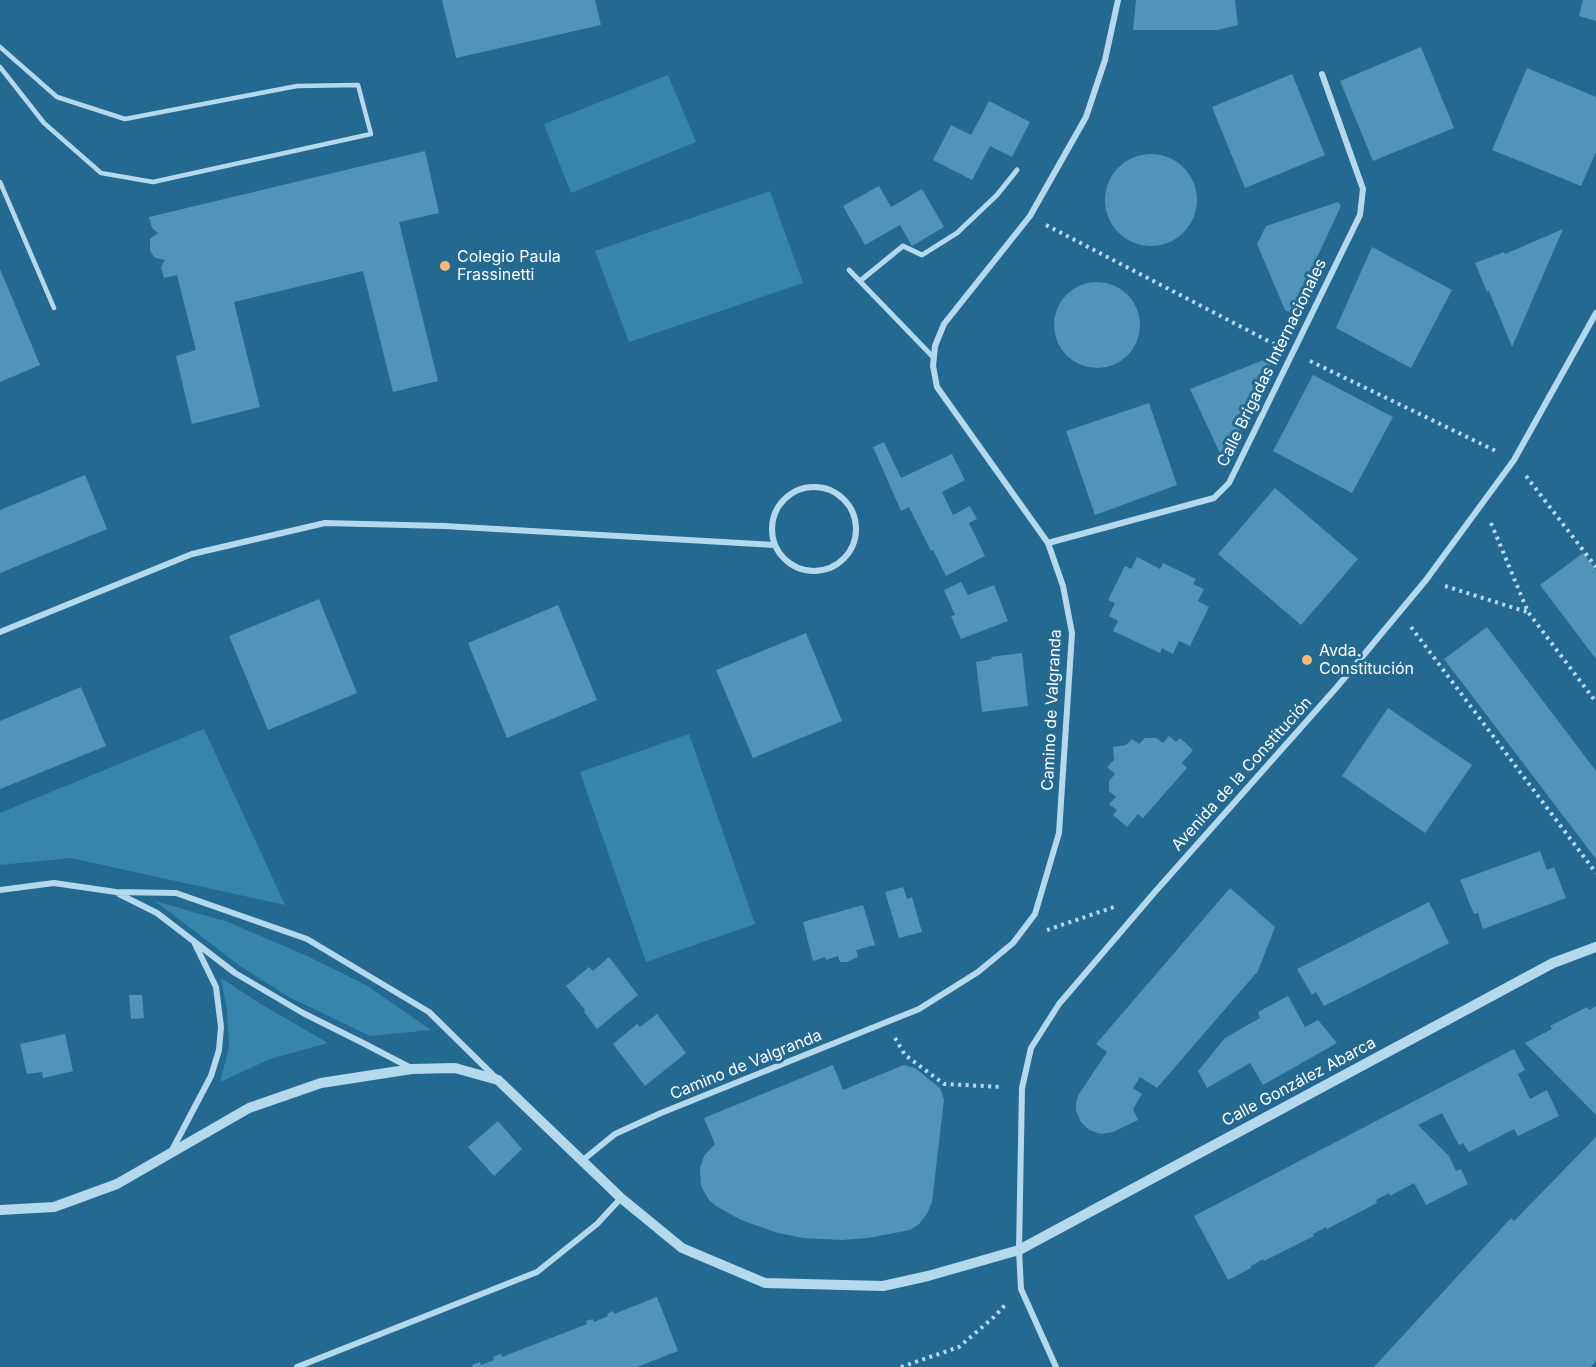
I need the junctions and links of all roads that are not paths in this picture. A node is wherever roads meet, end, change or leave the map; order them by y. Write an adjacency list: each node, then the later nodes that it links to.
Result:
1 (1118, 0): 11 (street, Camino de Valgranda)
2 (0, 47): 3 (lane)
3 (0, 67)
4 (1322, 74): 12 (street, Calle Brigadas Internacionales)
5 (1017, 170): 8 (street)
6 (0, 182): 9 (lane)
7 (849, 270): 8 (street)
8 (860, 281): 11 (street)
9 (54, 308)
10 (1596, 313): 25 (street, Avenida de la Constitución)
11 (934, 358): 12 (street, Camino de Valgranda)
12 (1048, 543): 22 (street, Camino de Valgranda)
13 (775, 545): 13 (street); 14 (street)
14 (0, 632)
15 (0, 890): 16 (street)
16 (116, 892): 17 (street); 20 (street)
17 (193, 941): 19 (street); 21 (street)
18 (1596, 947): 25 (street, Calle González Abarca)
19 (412, 1069): 20 (street); 21 (street)
20 (498, 1080): 22 (street, Calle González Abarca)
21 (170, 1154): 24 (street)
22 (583, 1160): 23 (street, Calle González Abarca)
23 (621, 1198): 25 (street, Calle González Abarca); 26 (street)
24 (0, 1210)
25 (1019, 1250): 27 (street, Avenida de la Constitución)
26 (297, 1367)
27 (1056, 1367)

